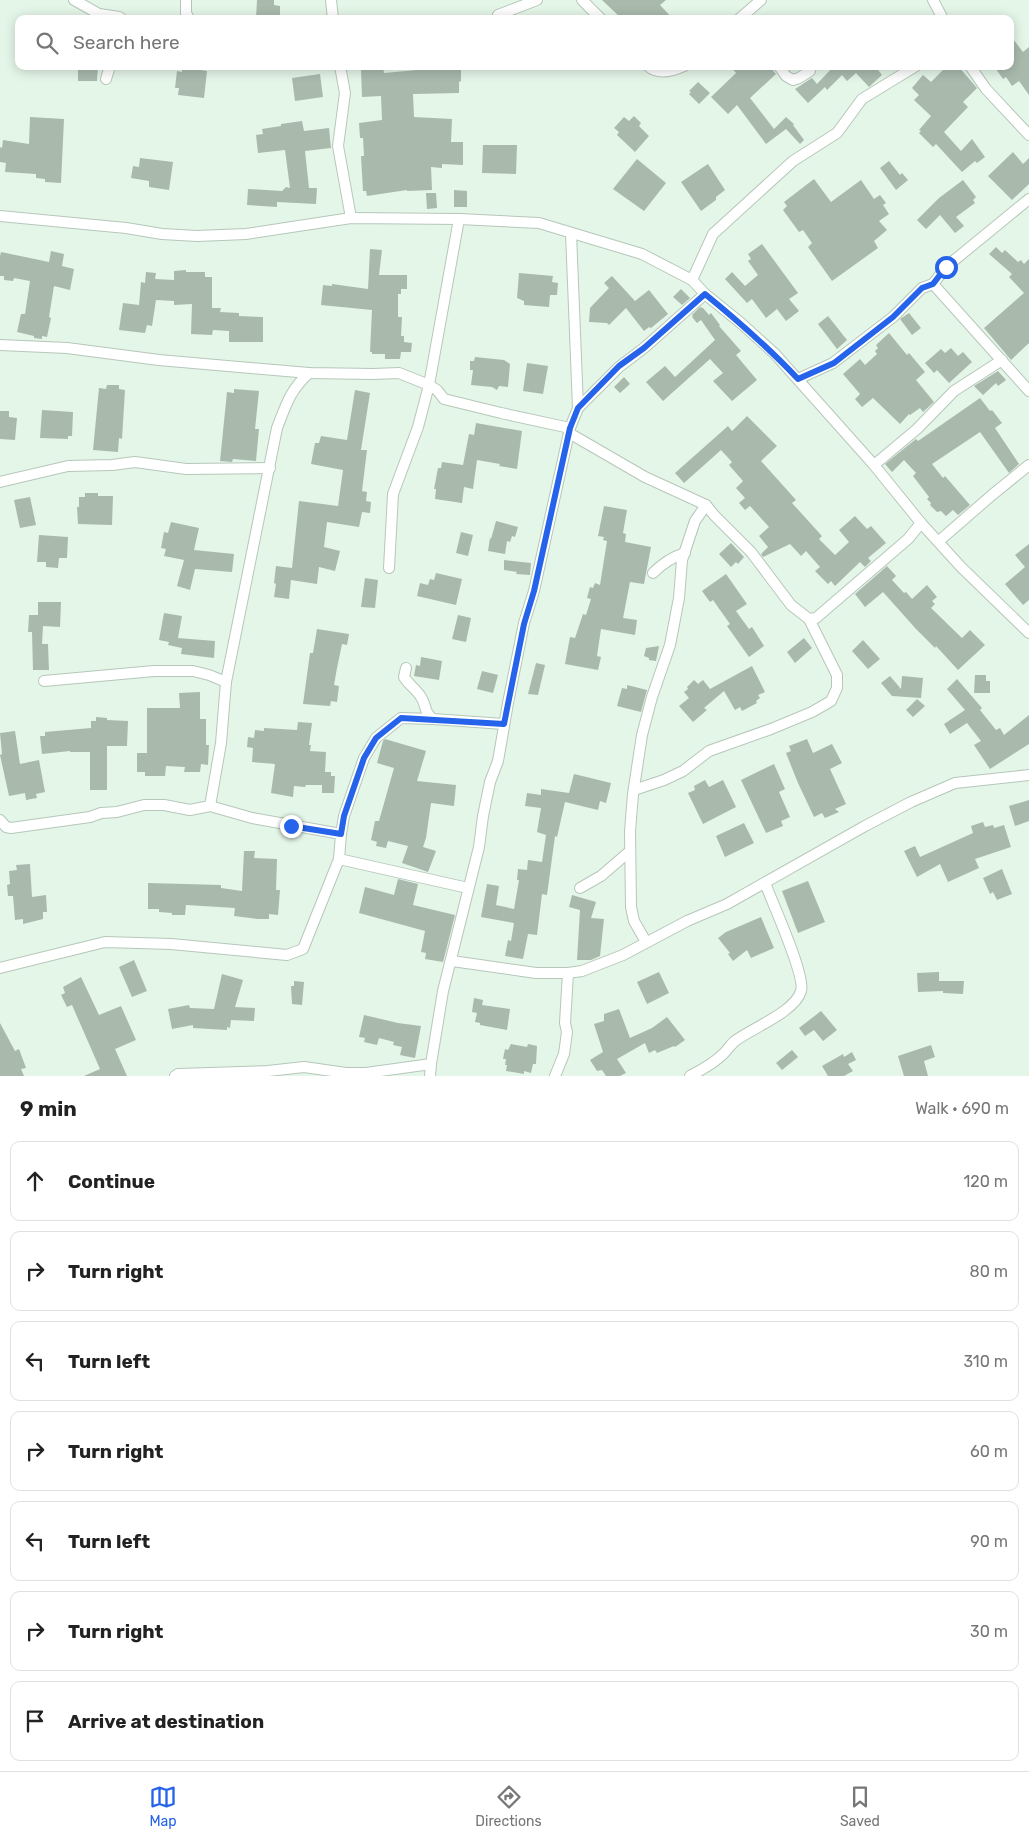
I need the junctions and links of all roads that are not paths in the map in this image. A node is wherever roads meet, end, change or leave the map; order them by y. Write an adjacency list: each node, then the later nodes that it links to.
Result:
1 (74, 0): 8 (street)
2 (186, 0): 9 (street)
3 (331, 0): 10 (street)
4 (537, 0): 11 (street)
5 (582, 0): 12 (street)
6 (761, 0): 13 (street)
7 (933, 0): 14 (street)
8 (106, 15)
9 (187, 15)
10 (333, 15)
11 (498, 15)
12 (597, 15)
13 (744, 15)
14 (941, 15)
15 (109, 70): 21 (street)
16 (341, 70): 25 (street)
17 (782, 70): 20 (street)
18 (909, 70): 28 (street)
19 (973, 70): 22 (street)
20 (810, 71)
21 (106, 79)
22 (1029, 135)
23 (1029, 198): 29 (street)
24 (0, 216): 25 (street)
25 (351, 218): 26 (street)
26 (459, 219): 27 (street); 35 (street)
27 (571, 233): 28 (street); 37 (street)
28 (692, 280): 30 (street)
29 (933, 284): 32 (street); 34 (street)
30 (705, 294): 34 (street); 37 (street)
31 (0, 346): 33 (street)
32 (1002, 360): 36 (street); 40 (street)
33 (309, 373): 35 (street); 41 (street)
34 (798, 379): 40 (street)
35 (429, 385): 38 (street); 47 (street)
36 (1029, 391)
37 (578, 408): 38 (street)
38 (569, 431): 43 (street); 55 (street)
39 (1029, 465): 45 (street)
40 (874, 466): 44 (street)
41 (270, 468): 42 (street); 53 (street)
42 (0, 482)
43 (706, 505): 46 (street); 49 (street)
44 (922, 523): 45 (street); 49 (street)
45 (939, 541): 50 (street)
46 (685, 553): 48 (street); 57 (street)
47 (389, 568)
48 (653, 573)
49 (808, 619): 57 (street)
50 (1029, 633)
51 (406, 668): 54 (street)
52 (44, 681): 53 (street)
53 (226, 682): 58 (street)
54 (433, 719): 55 (street); 60 (street)
55 (504, 724): 64 (street)
56 (1029, 775): 63 (street)
57 (634, 790): 61 (street)
58 (210, 806): 59 (street); 60 (street)
59 (0, 820)
60 (341, 834): 62 (street)
61 (630, 851): 65 (street); 66 (street)
62 (339, 859): 64 (street); 68 (street)
63 (765, 883): 66 (street); 74 (street)
64 (468, 888): 67 (street)
65 (580, 888)
66 (646, 942): 69 (street)
67 (452, 961): 69 (street); 70 (street)
68 (0, 968)
69 (568, 974): 73 (street)
70 (431, 1064): 71 (street); 72 (street)
71 (174, 1076)
72 (430, 1076)
73 (555, 1076)
74 (690, 1076)

